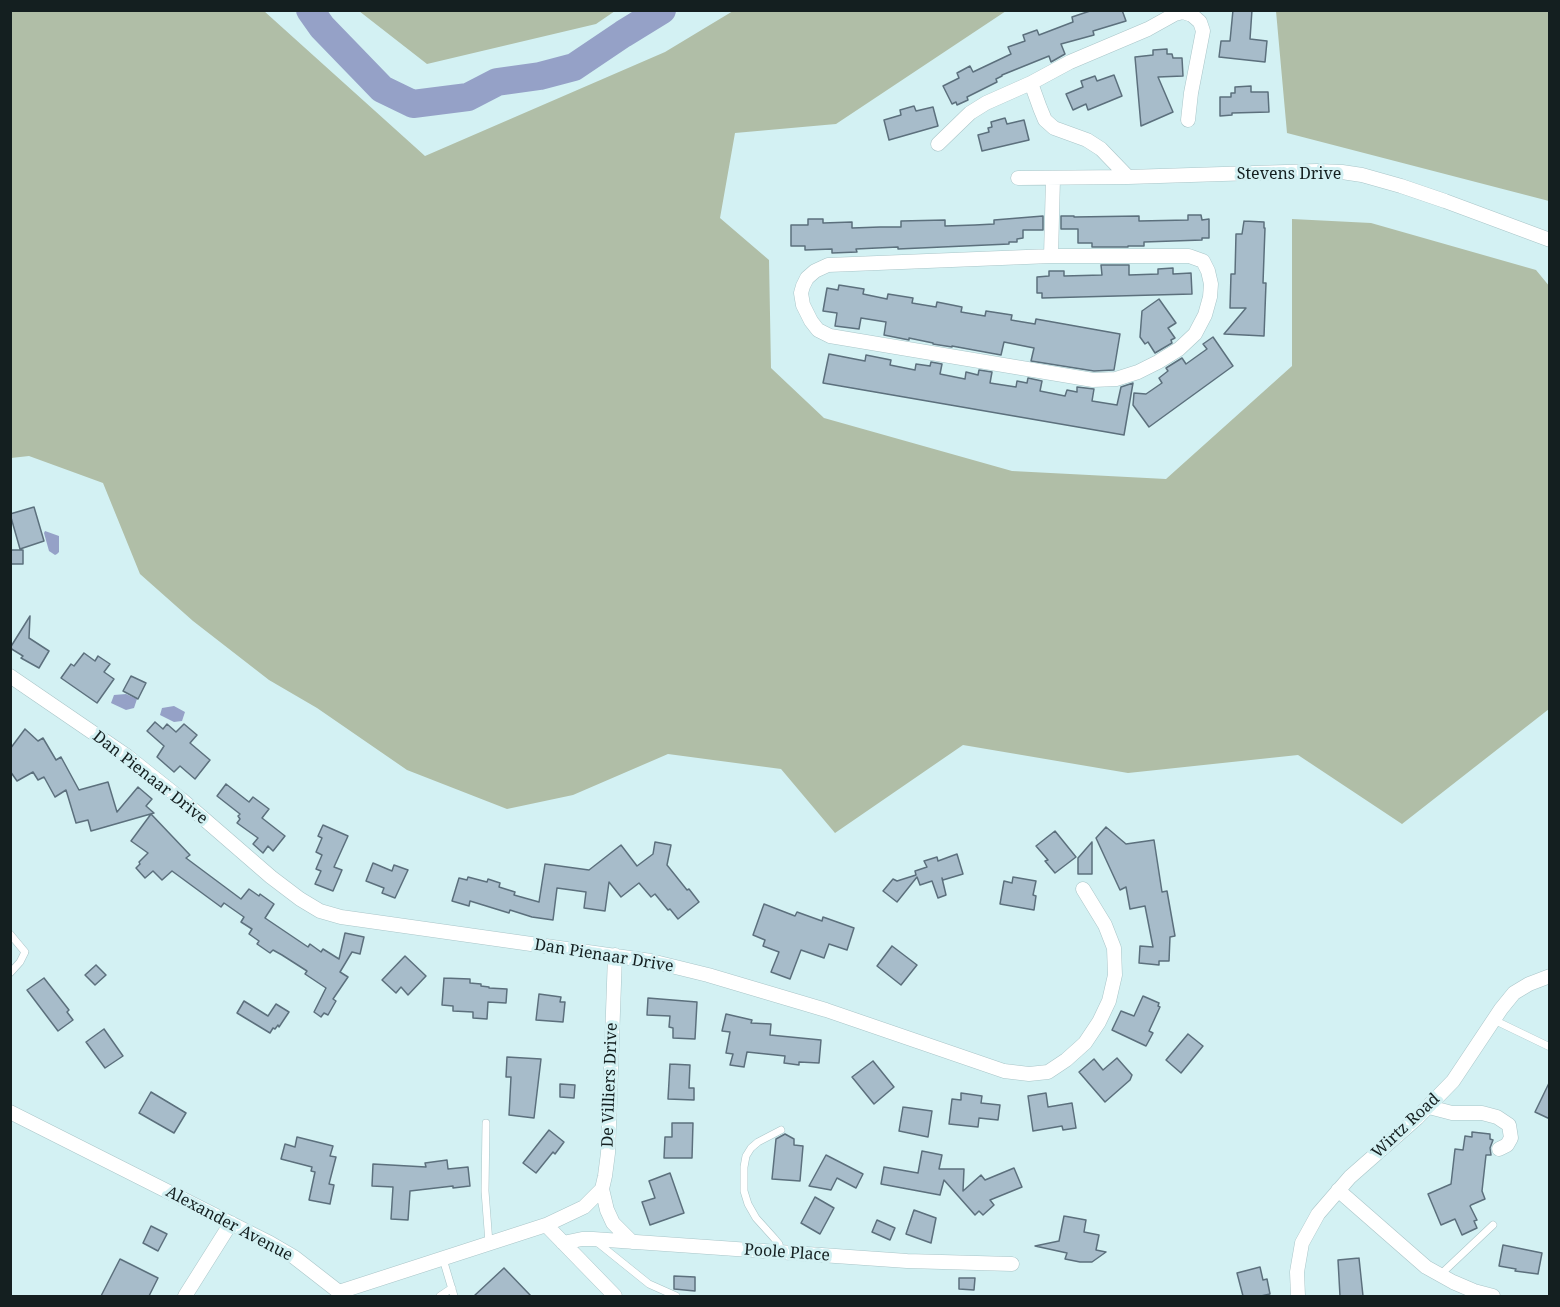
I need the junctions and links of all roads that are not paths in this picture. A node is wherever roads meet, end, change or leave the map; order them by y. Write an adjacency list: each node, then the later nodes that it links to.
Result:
1 (1031, 83): 2 (street); 3 (street); 4 (street)
2 (1188, 120)
3 (938, 144)
4 (1128, 177): 6 (street, Stevens Drive); 7 (street, Stevens Drive)
5 (1018, 178): 6 (street, Stevens Drive)
6 (1053, 178): 8 (street)
7 (1550, 240)
8 (1051, 256): 8 (street)
9 (10, 676): 12 (street, Dan Pienaar Drive)
10 (1083, 889): 12 (street, Dan Pienaar Drive)
11 (10, 934): 13 (lane)
12 (615, 955): 22 (street, De Villiers Drive)
13 (10, 974)
14 (1550, 976): 15 (street, Wirtz Road)
15 (1494, 1020): 16 (lane); 17 (street, Wirtz Road)
16 (1550, 1047)
17 (1429, 1107): 21 (street); 23 (street, Wirtz Road)
18 (10, 1112): 24 (street, Alexander Avenue)
19 (486, 1123): 29 (lane)
20 (781, 1130): 31 (lane)
21 (1499, 1149)
22 (602, 1189): 25 (street, Alexander Avenue); 28 (street)
23 (1338, 1190): 34 (street); 42 (street, Wirtz Road)
24 (231, 1222): 36 (street, Alexander Avenue); 37 (street)
25 (546, 1225): 29 (street, Alexander Avenue); 30 (street)
26 (1493, 1225): 34 (lane)
27 (594, 1239): 28 (street, Poole Place); 30 (street, Poole Place); 41 (lane)
28 (632, 1242): 31 (street, Poole Place)
29 (489, 1243): 32 (street, Alexander Avenue)
30 (562, 1243): 40 (street)
31 (781, 1252): 33 (street, Poole Place)
32 (443, 1258): 35 (lane); 36 (street, Alexander Avenue)
33 (1012, 1264)
34 (1440, 1275): 43 (street)
35 (452, 1288): 38 (lane); 39 (lane)
36 (340, 1294)
37 (185, 1296)
38 (440, 1296)
39 (454, 1296)
40 (615, 1296)
41 (676, 1296)
42 (1298, 1296)
43 (1493, 1296)

